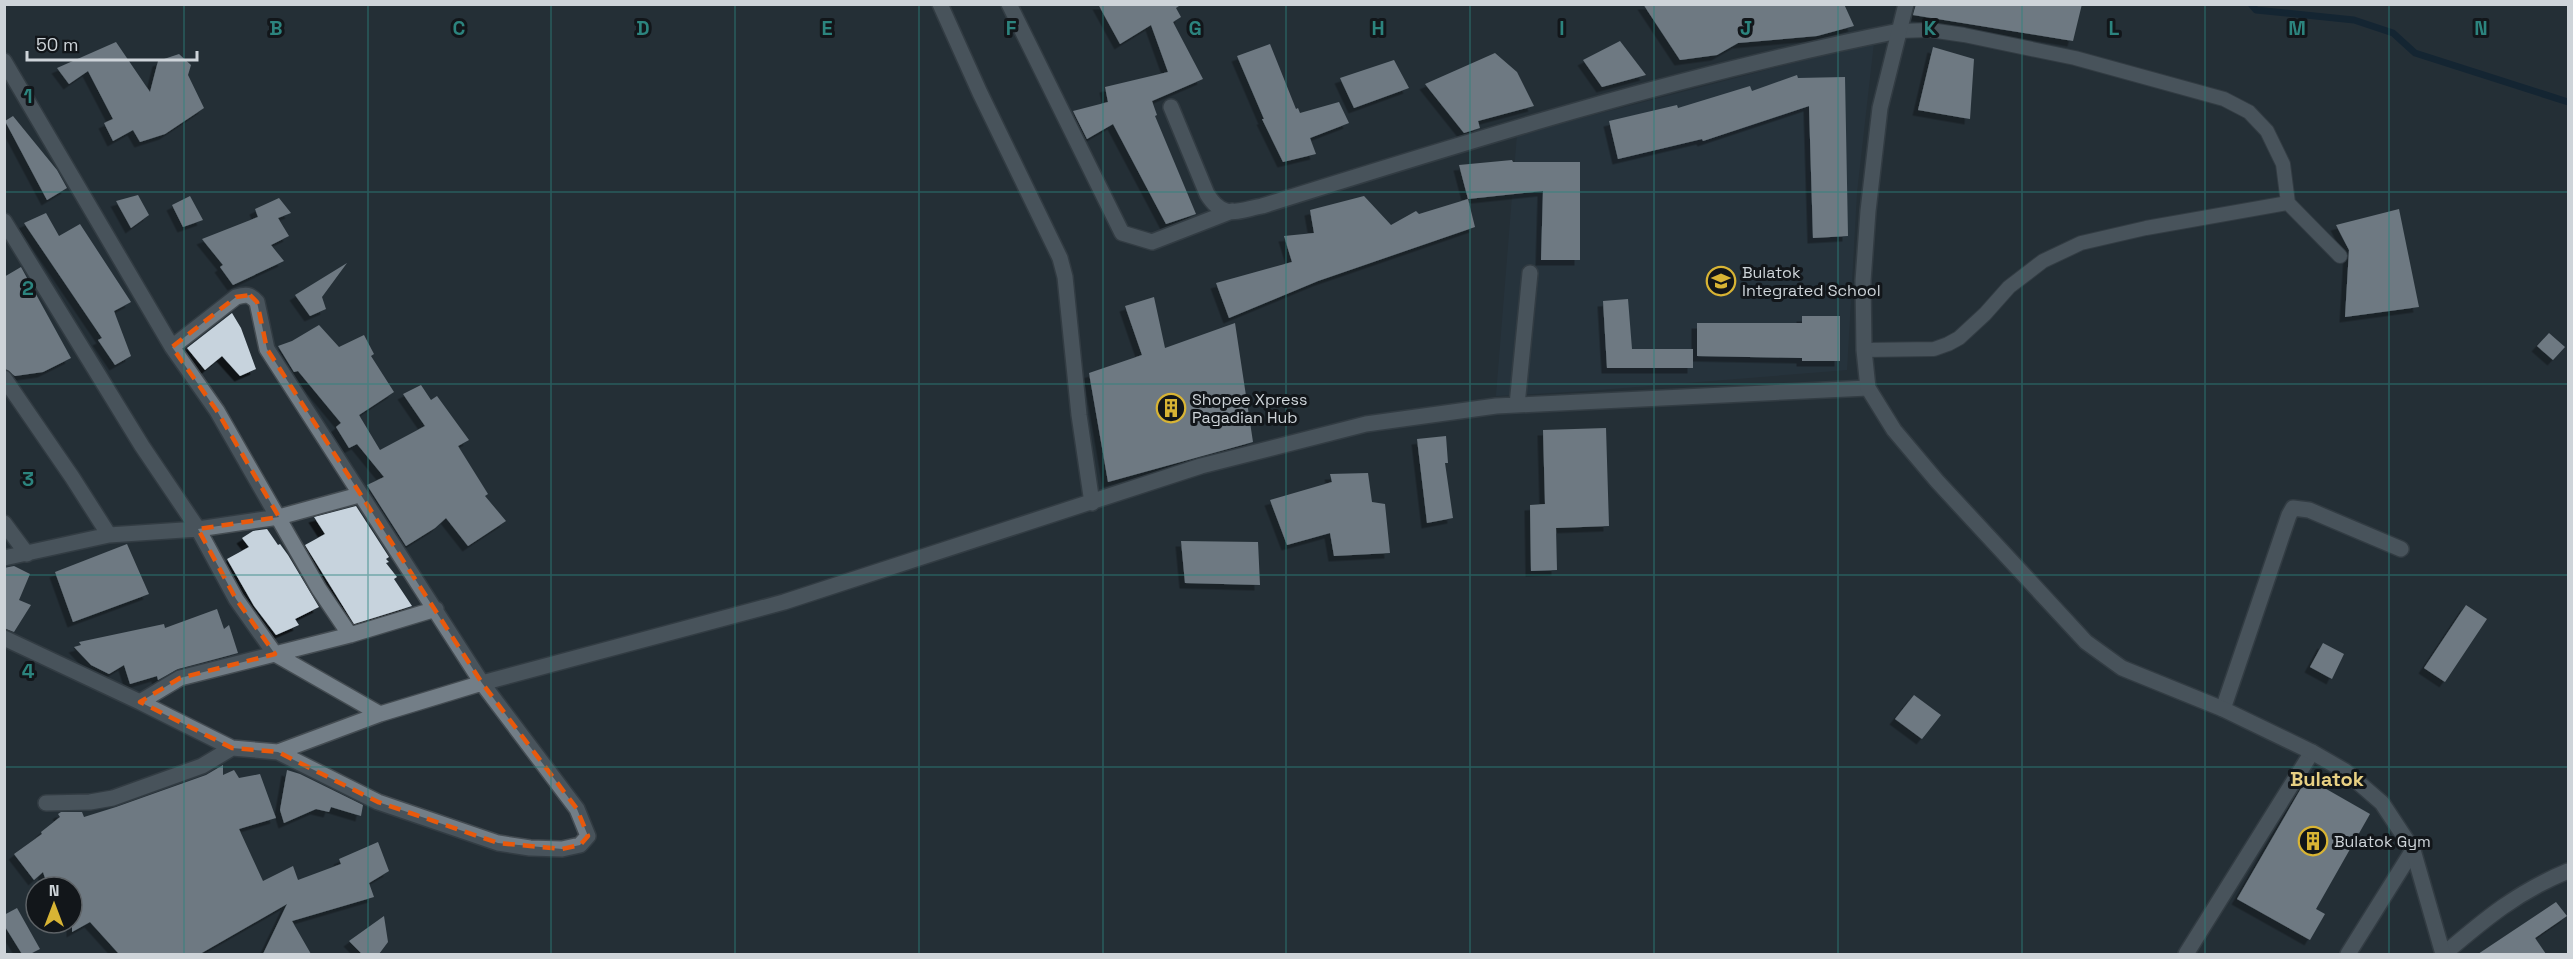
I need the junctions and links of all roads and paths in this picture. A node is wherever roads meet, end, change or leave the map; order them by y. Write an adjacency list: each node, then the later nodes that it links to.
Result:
1 (940, 4): 18 (street)
2 (1009, 4): 8 (street)
3 (1906, 4): 4 (street)
4 (1899, 31): 7 (lane); 8 (street); 13 (street)
5 (4, 61): 12 (street)
6 (1171, 107): 8 (street)
7 (2288, 203): 10 (lane); 13 (lane)
8 (1232, 211)
9 (4, 221): 21 (street)
10 (2340, 256)
11 (1530, 273): 16 (street)
12 (172, 347): 17 (street); 19 (street)
13 (1864, 350): 15 (street)
14 (4, 378): 22 (street)
15 (1868, 388): 16 (street); 32 (street)
16 (1517, 405): 18 (street)
17 (359, 495): 19 (street); 26 (street)
18 (1092, 503): 30 (street)
19 (279, 517): 21 (street); 27 (street)
20 (4, 523): 24 (street)
21 (198, 529): 22 (street); 29 (street)
22 (109, 535): 24 (street)
23 (2401, 549): 32 (street)
24 (27, 554): 25 (street)
25 (4, 558)
26 (436, 609): 27 (street); 30 (street)
27 (350, 635): 29 (street)
28 (4, 638): 31 (street)
29 (275, 654): 31 (street); 33 (street)
30 (482, 683): 33 (street); 35 (street)
31 (140, 702): 34 (street)
32 (2223, 709): 36 (street)
33 (380, 714): 35 (street)
34 (232, 748): 35 (street); 37 (street)
35 (278, 752)
36 (2312, 752): 38 (street); 40 (street)
37 (46, 803)
38 (2413, 850): 41 (street); 42 (street)
39 (2568, 871): 42 (street)
40 (2186, 954)
41 (2348, 954)
42 (2444, 954)

